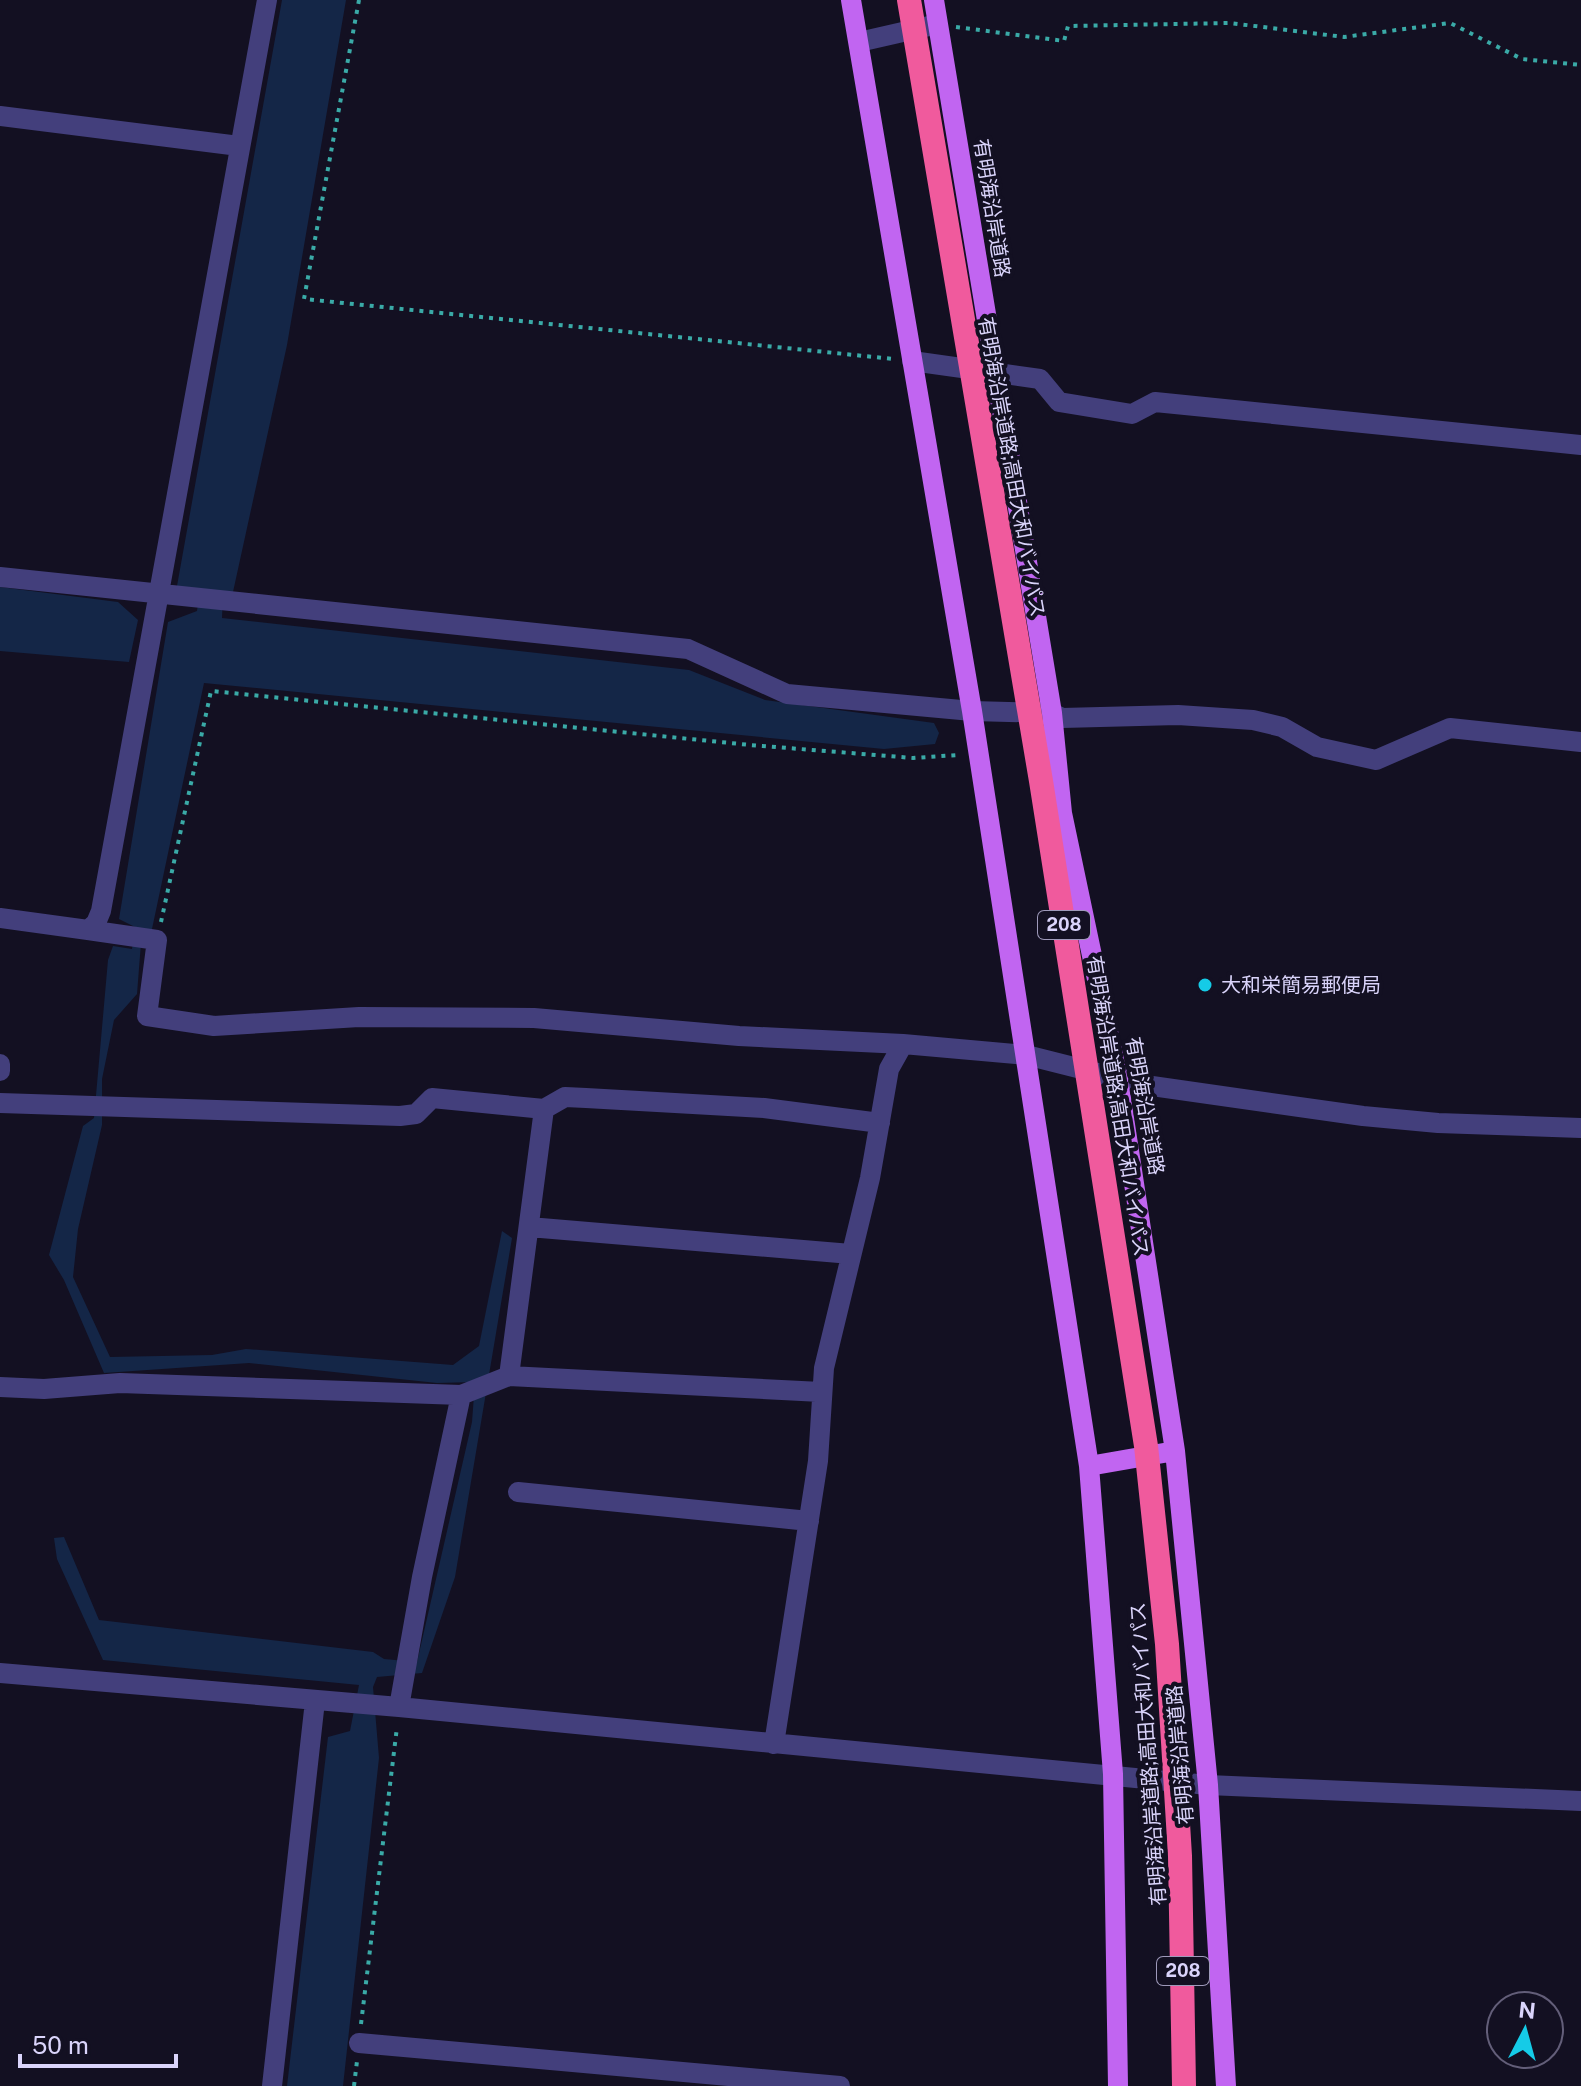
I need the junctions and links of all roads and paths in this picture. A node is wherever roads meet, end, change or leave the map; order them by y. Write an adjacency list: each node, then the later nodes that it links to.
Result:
1 (267, 0): 10 (street)
2 (359, 0): 11 (path)
3 (851, 0): 7 (main road)
4 (909, 0): 54 (highway, 有明海沿岸道路;高田大和バイパス / 208)
5 (934, 0): 6 (main road, 有明海沿岸道路)
6 (938, 24): 7 (street); 8 (path); 12 (main road, 有明海沿岸道路)
7 (859, 42): 11 (main road)
8 (1581, 65)
9 (0, 116): 10 (street)
10 (239, 146): 15 (street)
11 (912, 361): 12 (street); 16 (main road)
12 (995, 374): 13 (street); 17 (main road, 有明海沿岸道路)
13 (1581, 445)
14 (0, 577): 15 (street)
15 (158, 595): 16 (street); 21 (street)
16 (972, 711): 17 (street); 19 (main road)
17 (1052, 713): 18 (street); 27 (main road, 有明海沿岸道路)
18 (1581, 742)
19 (979, 754): 22 (path); 24 (main road)
20 (0, 918): 21 (street)
21 (88, 930): 22 (street)
22 (157, 940): 23 (street)
23 (903, 1044): 24 (street); 30 (street)
24 (1026, 1055): 27 (street); 39 (main road)
25 (0, 1064): 26 (street)
26 (0, 1071)
27 (1118, 1079): 31 (street); 38 (main road, 有明海沿岸道路)
28 (0, 1103): 29 (street)
29 (544, 1109): 30 (street); 32 (street)
30 (880, 1123): 33 (street)
31 (1581, 1128)
32 (529, 1227): 33 (street); 34 (street)
33 (851, 1254): 36 (street)
34 (509, 1376): 36 (street); 37 (street)
35 (0, 1387): 37 (street)
36 (821, 1392): 41 (street)
37 (461, 1395): 44 (street)
38 (1175, 1451): 39 (main road); 47 (main road, 有明海沿岸道路)
39 (1089, 1466): 46 (main road)
40 (518, 1492): 41 (street)
41 (809, 1521): 45 (street)
42 (0, 1673): 43 (street)
43 (315, 1701): 44 (street); 50 (street)
44 (399, 1707): 45 (street); 49 (path)
45 (774, 1744): 46 (street)
46 (1113, 1774): 47 (street); 53 (main road)
47 (1208, 1785): 48 (street); 55 (main road, 有明海沿岸道路)
48 (1581, 1801)
49 (359, 2043): 51 (path); 52 (street)
50 (272, 2086)
51 (354, 2086)
52 (840, 2086)
53 (1118, 2086)
54 (1184, 2086)
55 (1226, 2086)

